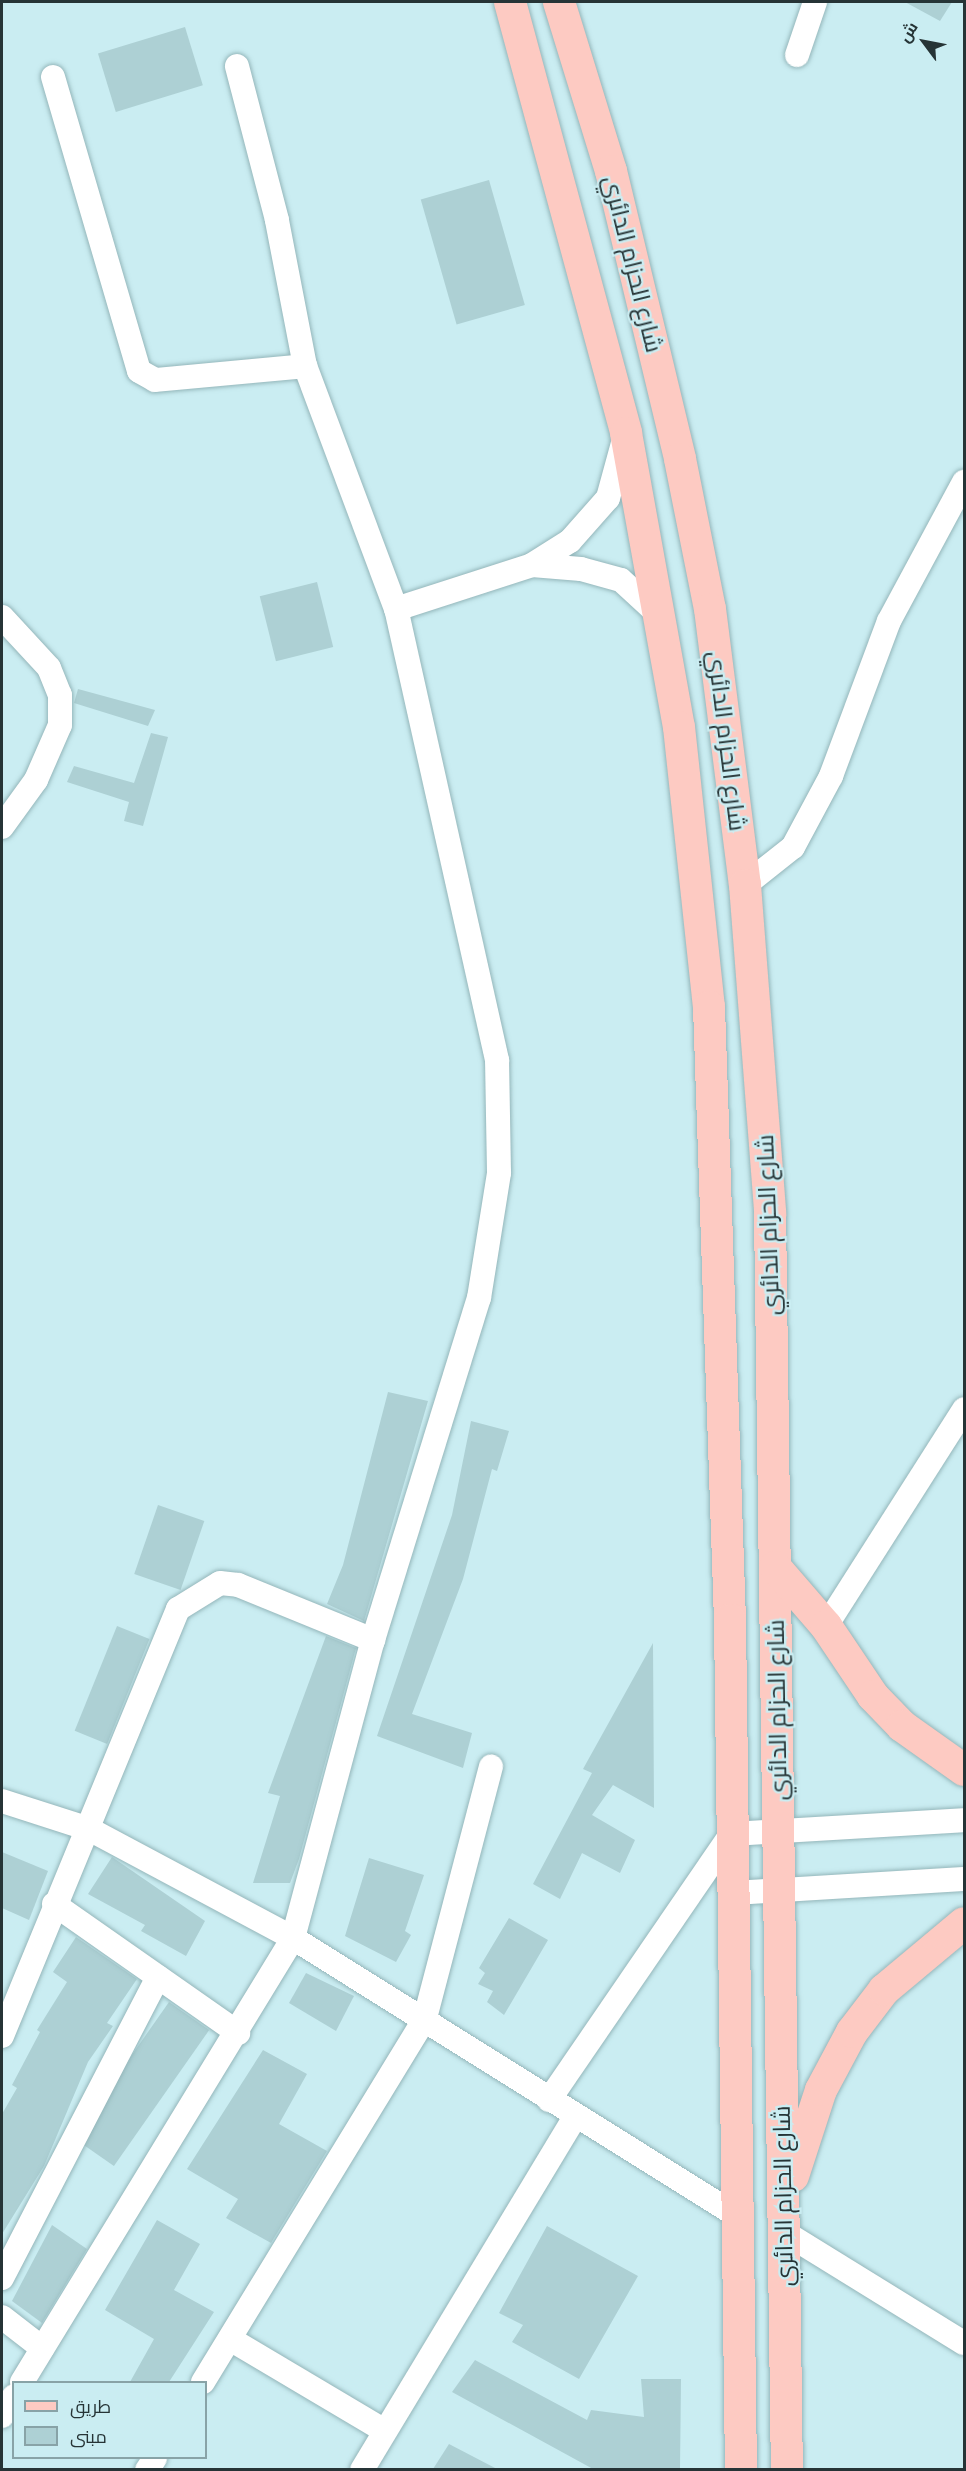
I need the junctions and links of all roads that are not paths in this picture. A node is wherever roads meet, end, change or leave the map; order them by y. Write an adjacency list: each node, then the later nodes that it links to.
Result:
1 (510, 2): 8 (main road, شارع الحزام الدائري)
2 (559, 2): 15 (main road, شارع الحزام الدائري)
3 (815, 2): 4 (street)
4 (797, 55)
5 (237, 66): 7 (street)
6 (53, 77): 7 (street)
7 (305, 366): 11 (street)
8 (626, 433): 10 (street); 12 (main road, شارع الحزام الدائري)
9 (964, 482): 15 (street)
10 (532, 565): 11 (street); 12 (street)
11 (396, 609): 19 (street)
12 (659, 615): 26 (main road, شارع الحزام الدائري)
13 (2, 617): 14 (street)
14 (2, 827)
15 (745, 885): 17 (main road, شارع الحزام الدائري)
16 (964, 1409): 18 (street)
17 (775, 1567): 18 (main road); 25 (main road, شارع الحزام الدائري)
18 (826, 1626): 21 (main road)
19 (373, 1640): 24 (street); 32 (street)
20 (491, 1767): 34 (street)
21 (964, 1770)
22 (2, 1801): 24 (street)
23 (964, 1820): 25 (street)
24 (89, 1829): 30 (street); 32 (street)
25 (779, 1831): 26 (street); 28 (main road, شارع الحزام الدائري)
26 (731, 1834): 29 (main road, شارع الحزام الدائري); 37 (street)
27 (964, 1879): 28 (street)
28 (779, 1890): 29 (street); 40 (main road, شارع الحزام الدائري)
29 (733, 1893): 39 (main road, شارع الحزام الدائري)
30 (54, 1904): 33 (street); 36 (street)
31 (964, 1923): 40 (main road)
32 (293, 1938): 34 (street); 35 (street)
33 (158, 1977): 35 (street); 41 (street)
34 (425, 2018): 37 (street); 43 (street)
35 (238, 2032): 45 (street)
36 (2, 2036)
37 (549, 2100): 38 (street)
38 (575, 2117): 39 (street); 50 (street)
39 (739, 2217): 52 (main road, شارع الحزام الدائري)
40 (783, 2225): 44 (street); 53 (main road, شارع الحزام الدائري)
41 (2, 2278)
42 (2, 2317): 45 (street)
43 (230, 2339): 47 (street); 50 (street)
44 (964, 2343)
45 (42, 2348): 46 (street)
46 (23, 2381)
47 (203, 2381)
48 (12, 2399): 49 (street)
49 (2, 2416)
50 (385, 2431): 51 (street)
51 (362, 2469)
52 (741, 2469)
53 (787, 2469)

